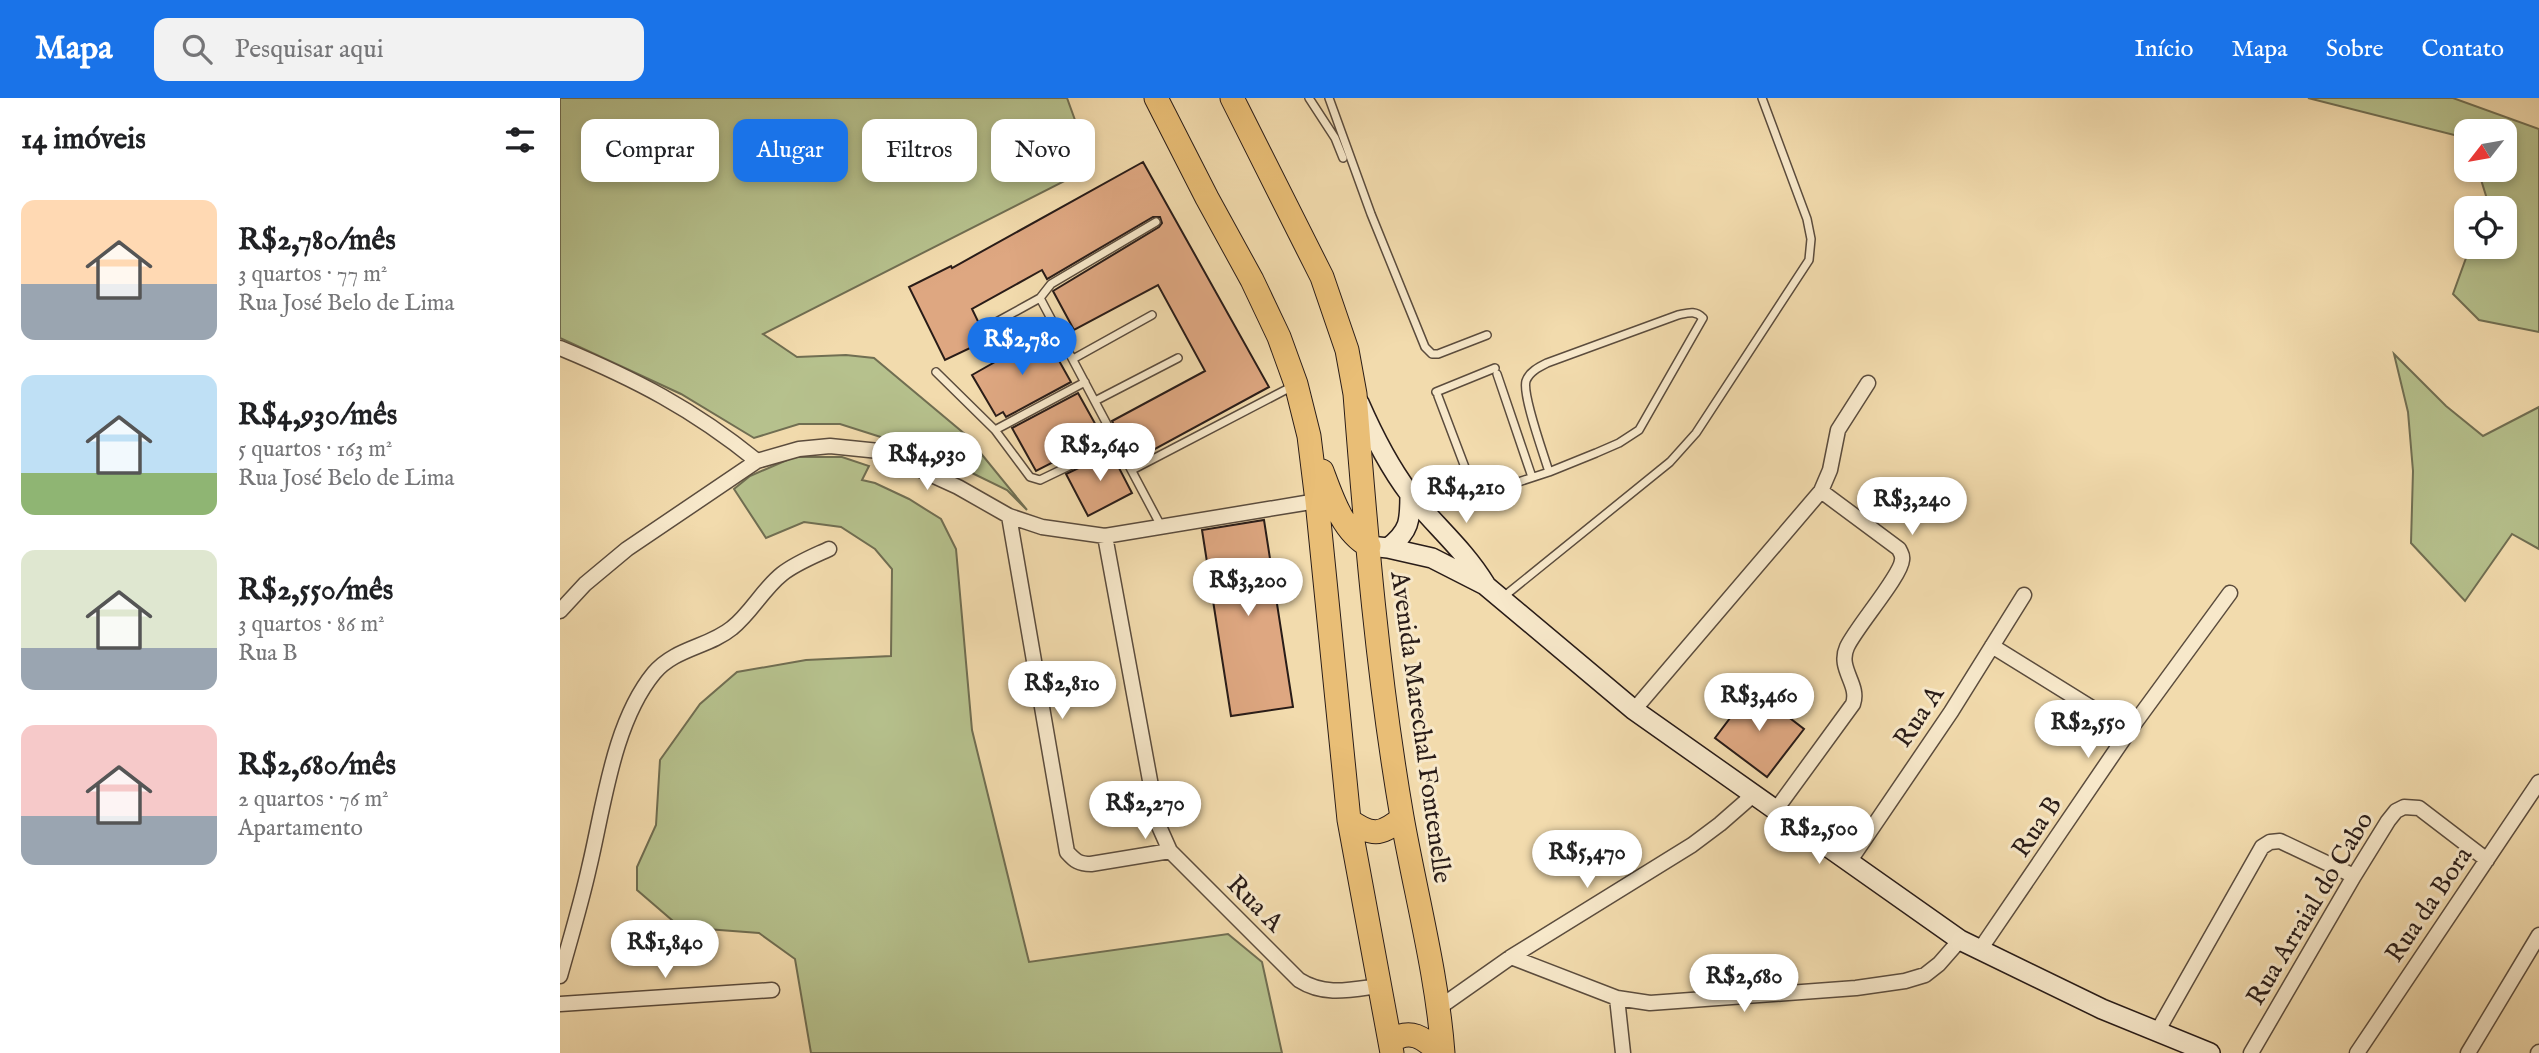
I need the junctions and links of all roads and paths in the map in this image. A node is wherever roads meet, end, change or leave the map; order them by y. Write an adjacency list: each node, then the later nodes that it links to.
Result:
1 (1156, 98): 18 (main road)
2 (1233, 98): 19 (main road, Avenida Marechal Fontenelle)
3 (1309, 98): 6 (lane)
4 (1329, 98): 11 (lane)
5 (1762, 98): 39 (lane)
6 (1343, 158)
7 (1156, 222): 8 (lane)
8 (1040, 298): 10 (lane); 14 (lane)
9 (1152, 315): 14 (lane)
10 (991, 325)
11 (1487, 335)
12 (560, 348): 24 (street)
13 (1178, 358): 20 (lane)
14 (1073, 359): 16 (lane)
15 (936, 372): 21 (lane)
16 (1085, 382): 20 (lane); 21 (lane)
17 (1868, 383): 28 (street)
18 (1296, 384): 22 (main road); 25 (lane)
19 (1355, 394): 29 (main road); 34 (main road, Avenida Marechal Fontenelle)
20 (1095, 401): 23 (lane)
21 (995, 430): 23 (lane)
22 (1308, 436): 30 (main road); 34 (main road)
23 (1117, 443): 25 (lane)
24 (757, 461): 31 (street); 40 (street)
25 (1132, 470): 32 (lane)
26 (1549, 472): 26 (lane); 27 (lane)
27 (1532, 477): 27 (lane)
28 (1821, 491): 42 (street); 46 (street)
29 (1410, 494): 34 (main road); 36 (main road)
30 (1317, 501): 32 (street); 48 (main road)
31 (1009, 516): 33 (street); 49 (street)
32 (1162, 528): 33 (street)
33 (1105, 536): 49 (street, Rua A)
34 (1378, 547): 36 (main road); 47 (main road, Avenida Marechal Fontenelle)
35 (830, 549): 57 (street)
36 (1485, 585): 39 (main road)
37 (2230, 593): 43 (street, Rua B)
38 (2024, 595): 41 (street, Rua A)
39 (1501, 599): 42 (main road)
40 (560, 609)
41 (1992, 646): 43 (street); 51 (street, Rua A)
42 (1634, 710): 45 (main road)
43 (2129, 731): 55 (street, Rua B)
44 (2539, 782): 50 (street, Rua da Bora)
45 (1752, 796): 46 (main road); 56 (street)
46 (1775, 811): 51 (main road)
47 (1402, 818): 48 (main road); 62 (main road, Avenida Marechal Fontenelle)
48 (1349, 820): 58 (main road)
49 (1170, 851): 58 (street, Rua A)
50 (2487, 860): 52 (street, Rua Arraial do Cabo); 69 (street, Rua da Bora)
51 (1849, 862): 54 (main road)
52 (2354, 876): 63 (street); 68 (street, Rua Arraial do Cabo)
53 (2539, 935): 70 (street)
54 (1960, 940): 55 (main road); 60 (street)
55 (1979, 951): 63 (main road)
56 (1511, 957): 60 (street); 62 (street)
57 (560, 976)
58 (1378, 986): 64 (main road)
59 (772, 990): 61 (street)
60 (1617, 998): 66 (street)
61 (560, 1004)
62 (1440, 1007): 65 (main road, Avenida Marechal Fontenelle)
63 (2157, 1032): 67 (main road)
64 (1391, 1047): 65 (main road)
65 (1442, 1053)
66 (1623, 1053)
67 (2210, 1053)
68 (2251, 1053)
69 (2357, 1053)
70 (2468, 1053)

